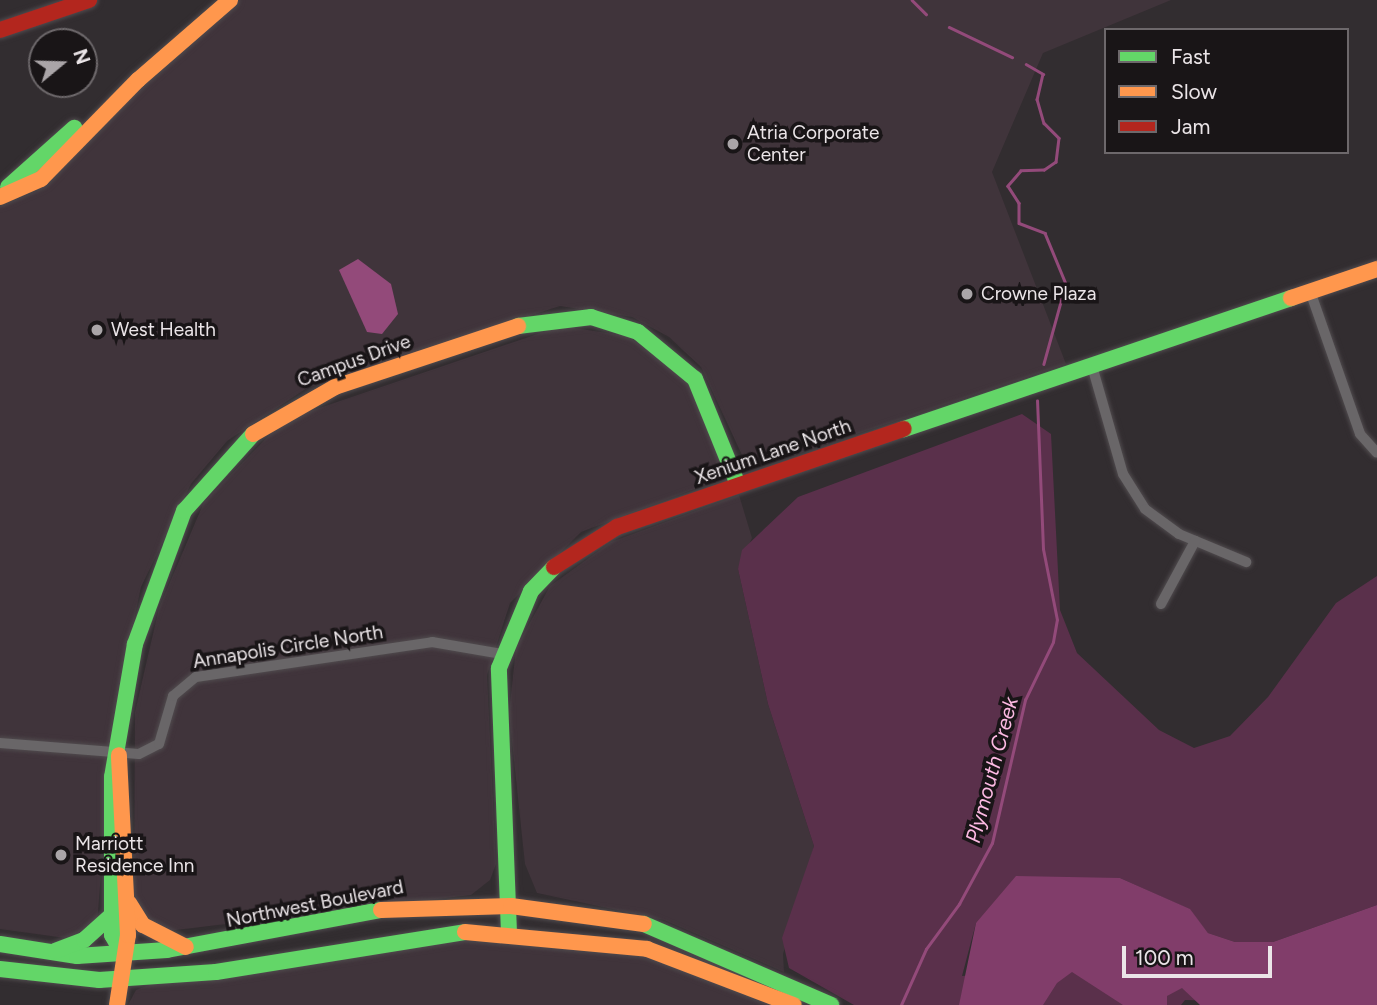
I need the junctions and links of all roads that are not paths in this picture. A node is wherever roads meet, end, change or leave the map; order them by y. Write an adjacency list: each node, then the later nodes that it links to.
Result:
1 (89, 0): 4 (main road)
2 (219, 0): 5 (main road)
3 (230, 0): 5 (main road)
4 (0, 30)
5 (0, 195)
6 (1377, 269): 7 (main road, Xenium Lane North)
7 (1310, 291): 8 (main road, Xenium Lane North); 9 (street)
8 (1092, 366): 10 (main road, Xenium Lane North); 11 (street)
9 (1377, 453)
10 (738, 485): 14 (main road, Xenium Lane North); 16 (main road, Campus Drive)
11 (1195, 541): 12 (street); 13 (street)
12 (1246, 562)
13 (1160, 604)
14 (502, 654): 16 (street, Annapolis Circle North); 18 (main road, Xenium Lane North)
15 (0, 743): 16 (street, Annapolis Circle North)
16 (119, 755): 17 (main road, Campus Drive); 19 (main road, Campus Drive)
17 (128, 901): 22 (main road); 24 (main road, Campus Drive)
18 (511, 906): 20 (main road, Xenium Lane North); 22 (main road, Northwest Boulevard); 29 (main road, Northwest Boulevard)
19 (111, 916): 23 (main road); 24 (main road, Campus Drive)
20 (509, 933): 26 (main road); 28 (main road)
21 (0, 944): 23 (main road, Northwest Boulevard)
22 (189, 948): 24 (main road, Northwest Boulevard)
23 (50, 953): 24 (main road, Northwest Boulevard)
24 (123, 954): 26 (main road, Campus Drive)
25 (0, 969): 26 (main road)
26 (120, 980): 27 (main road, Campus Drive)
27 (117, 1005)
28 (794, 1005)
29 (831, 1005)

